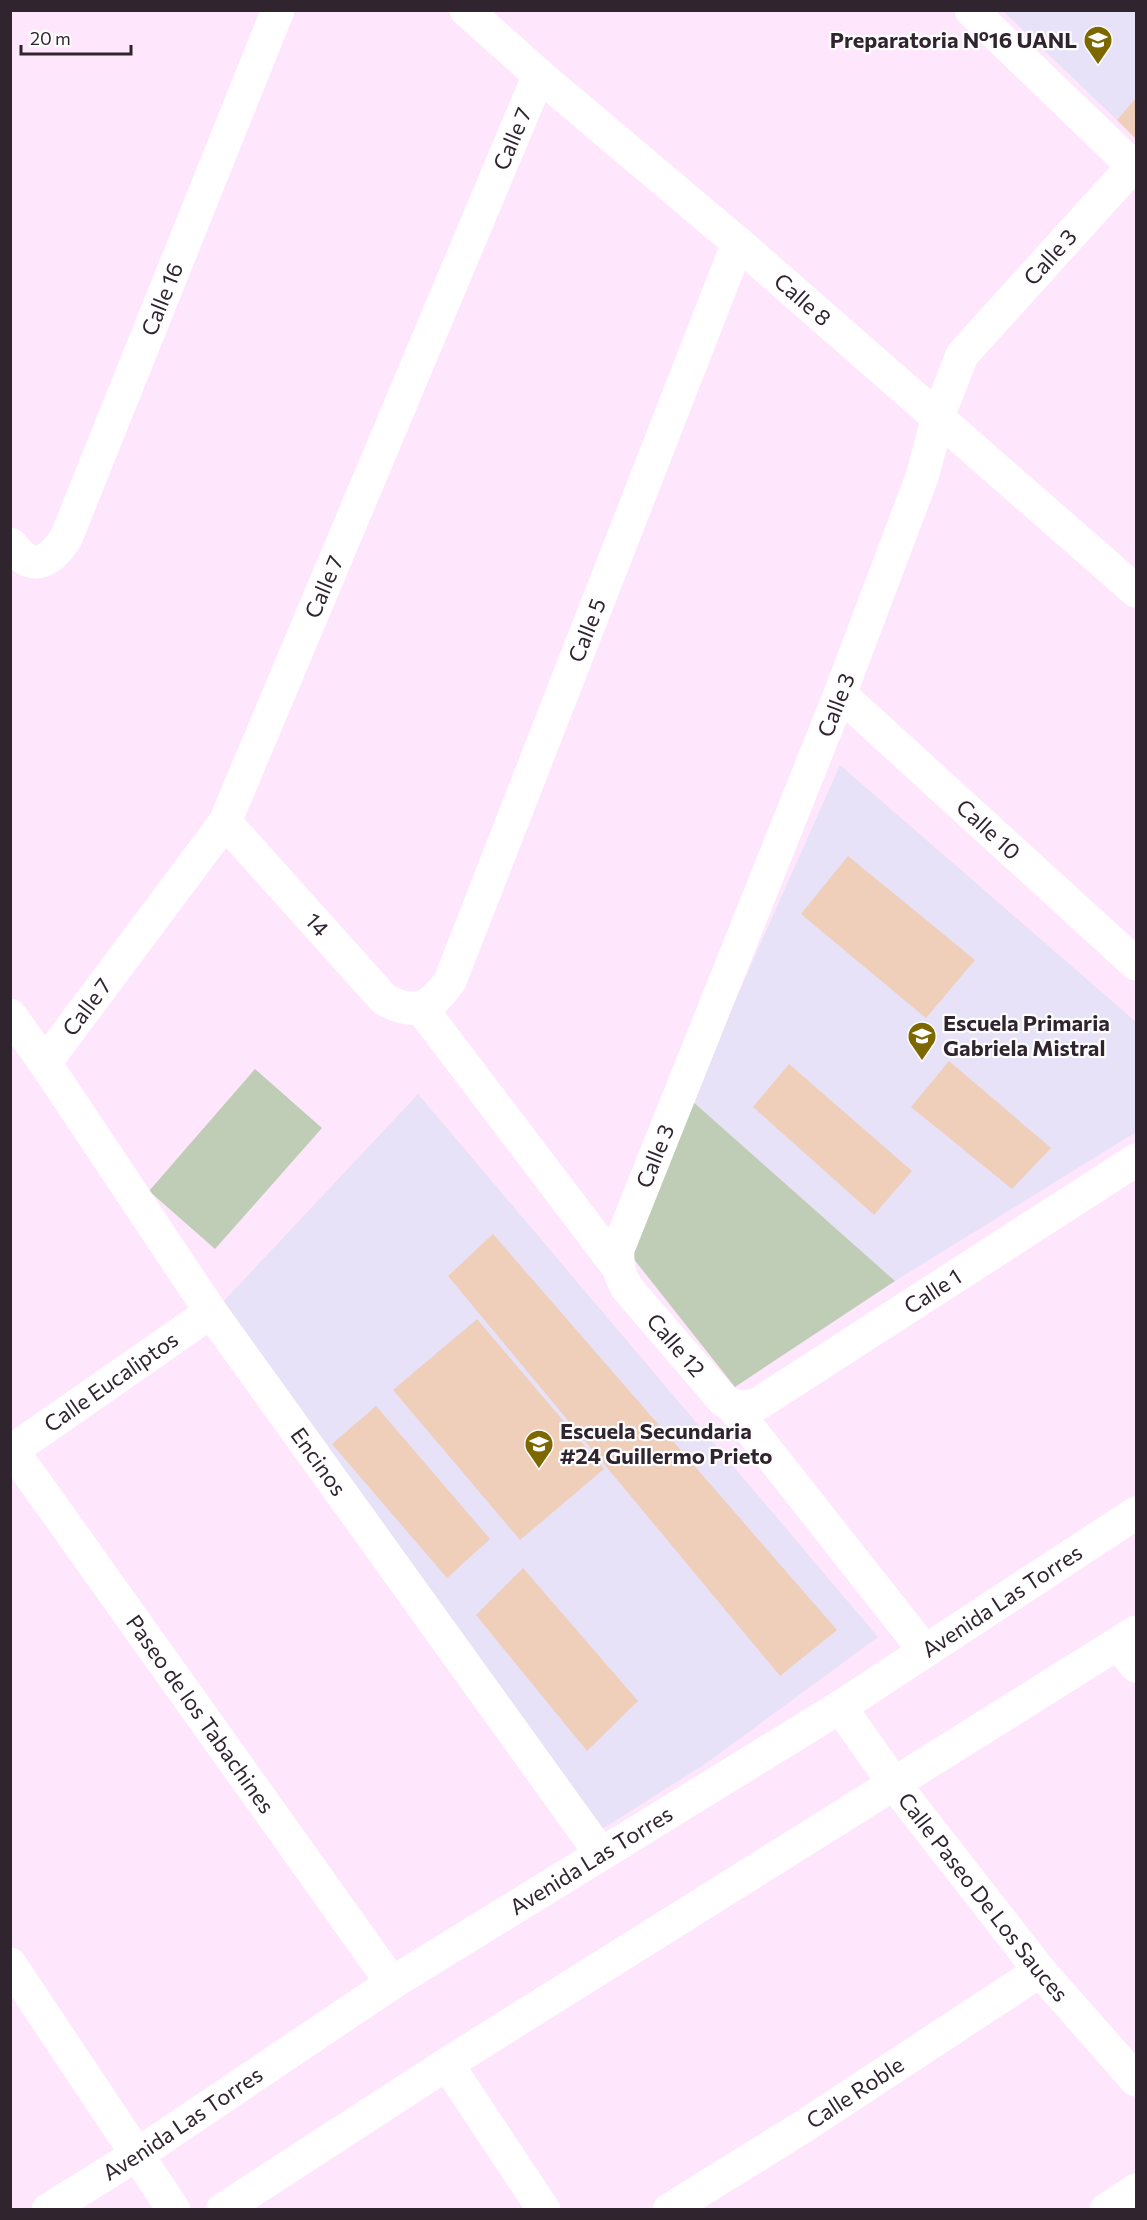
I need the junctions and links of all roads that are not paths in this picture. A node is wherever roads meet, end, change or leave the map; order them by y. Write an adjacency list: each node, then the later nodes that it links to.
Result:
1 (278, 10): 8 (street, Calle 16)
2 (466, 10): 4 (street, Calle 8)
3 (972, 10): 5 (street)
4 (538, 75): 6 (street, Calle 8); 11 (street, Calle 7)
5 (1135, 168): 7 (street, Calle 3)
6 (738, 243): 7 (street, Calle 8); 13 (street, Calle 5)
7 (938, 417): 9 (street, Calle 8); 10 (street, Calle 3)
8 (17, 551)
9 (1137, 591)
10 (840, 694): 12 (street, Calle 10); 17 (street, Calle 3)
11 (225, 822): 13 (street, 14); 15 (street, Calle 7)
12 (1137, 964)
13 (421, 1008): 17 (street, Calle 12)
14 (10, 1015): 15 (street, Encinos)
15 (45, 1062): 18 (street, Encinos)
16 (1137, 1160): 19 (street, Calle 1)
17 (622, 1277): 19 (street, Calle 12)
18 (211, 1312): 20 (street, Calle Eucaliptos); 26 (street, Encinos)
19 (728, 1403): 23 (street, Calle 12)
20 (11, 1450): 29 (street, Paseo de los Tabachines)
21 (1137, 1514): 23 (street, Avenida Las Torres)
22 (1130, 1648): 25 (street)
23 (925, 1652): 24 (street, Avenida Las Torres)
24 (840, 1707): 25 (street, Calle Paseo De Los Sauces); 26 (street, Avenida Las Torres)
25 (895, 1785): 28 (street, Calle Paseo De Los Sauces); 30 (street)
26 (601, 1854): 29 (street, Avenida Las Torres)
27 (10, 1964): 32 (street)
28 (1040, 1971): 31 (street, Calle Paseo De Los Sauces); 38 (street, Calle Roble)
29 (392, 1983): 32 (street, Avenida Las Torres)
30 (447, 2064): 36 (street); 37 (street)
31 (1137, 2080)
32 (138, 2154): 34 (street, Avenida Las Torres); 35 (street)
33 (1137, 2190): 39 (street)
34 (48, 2210)
35 (174, 2210)
36 (222, 2210)
37 (544, 2210)
38 (669, 2210)
39 (1106, 2210)

